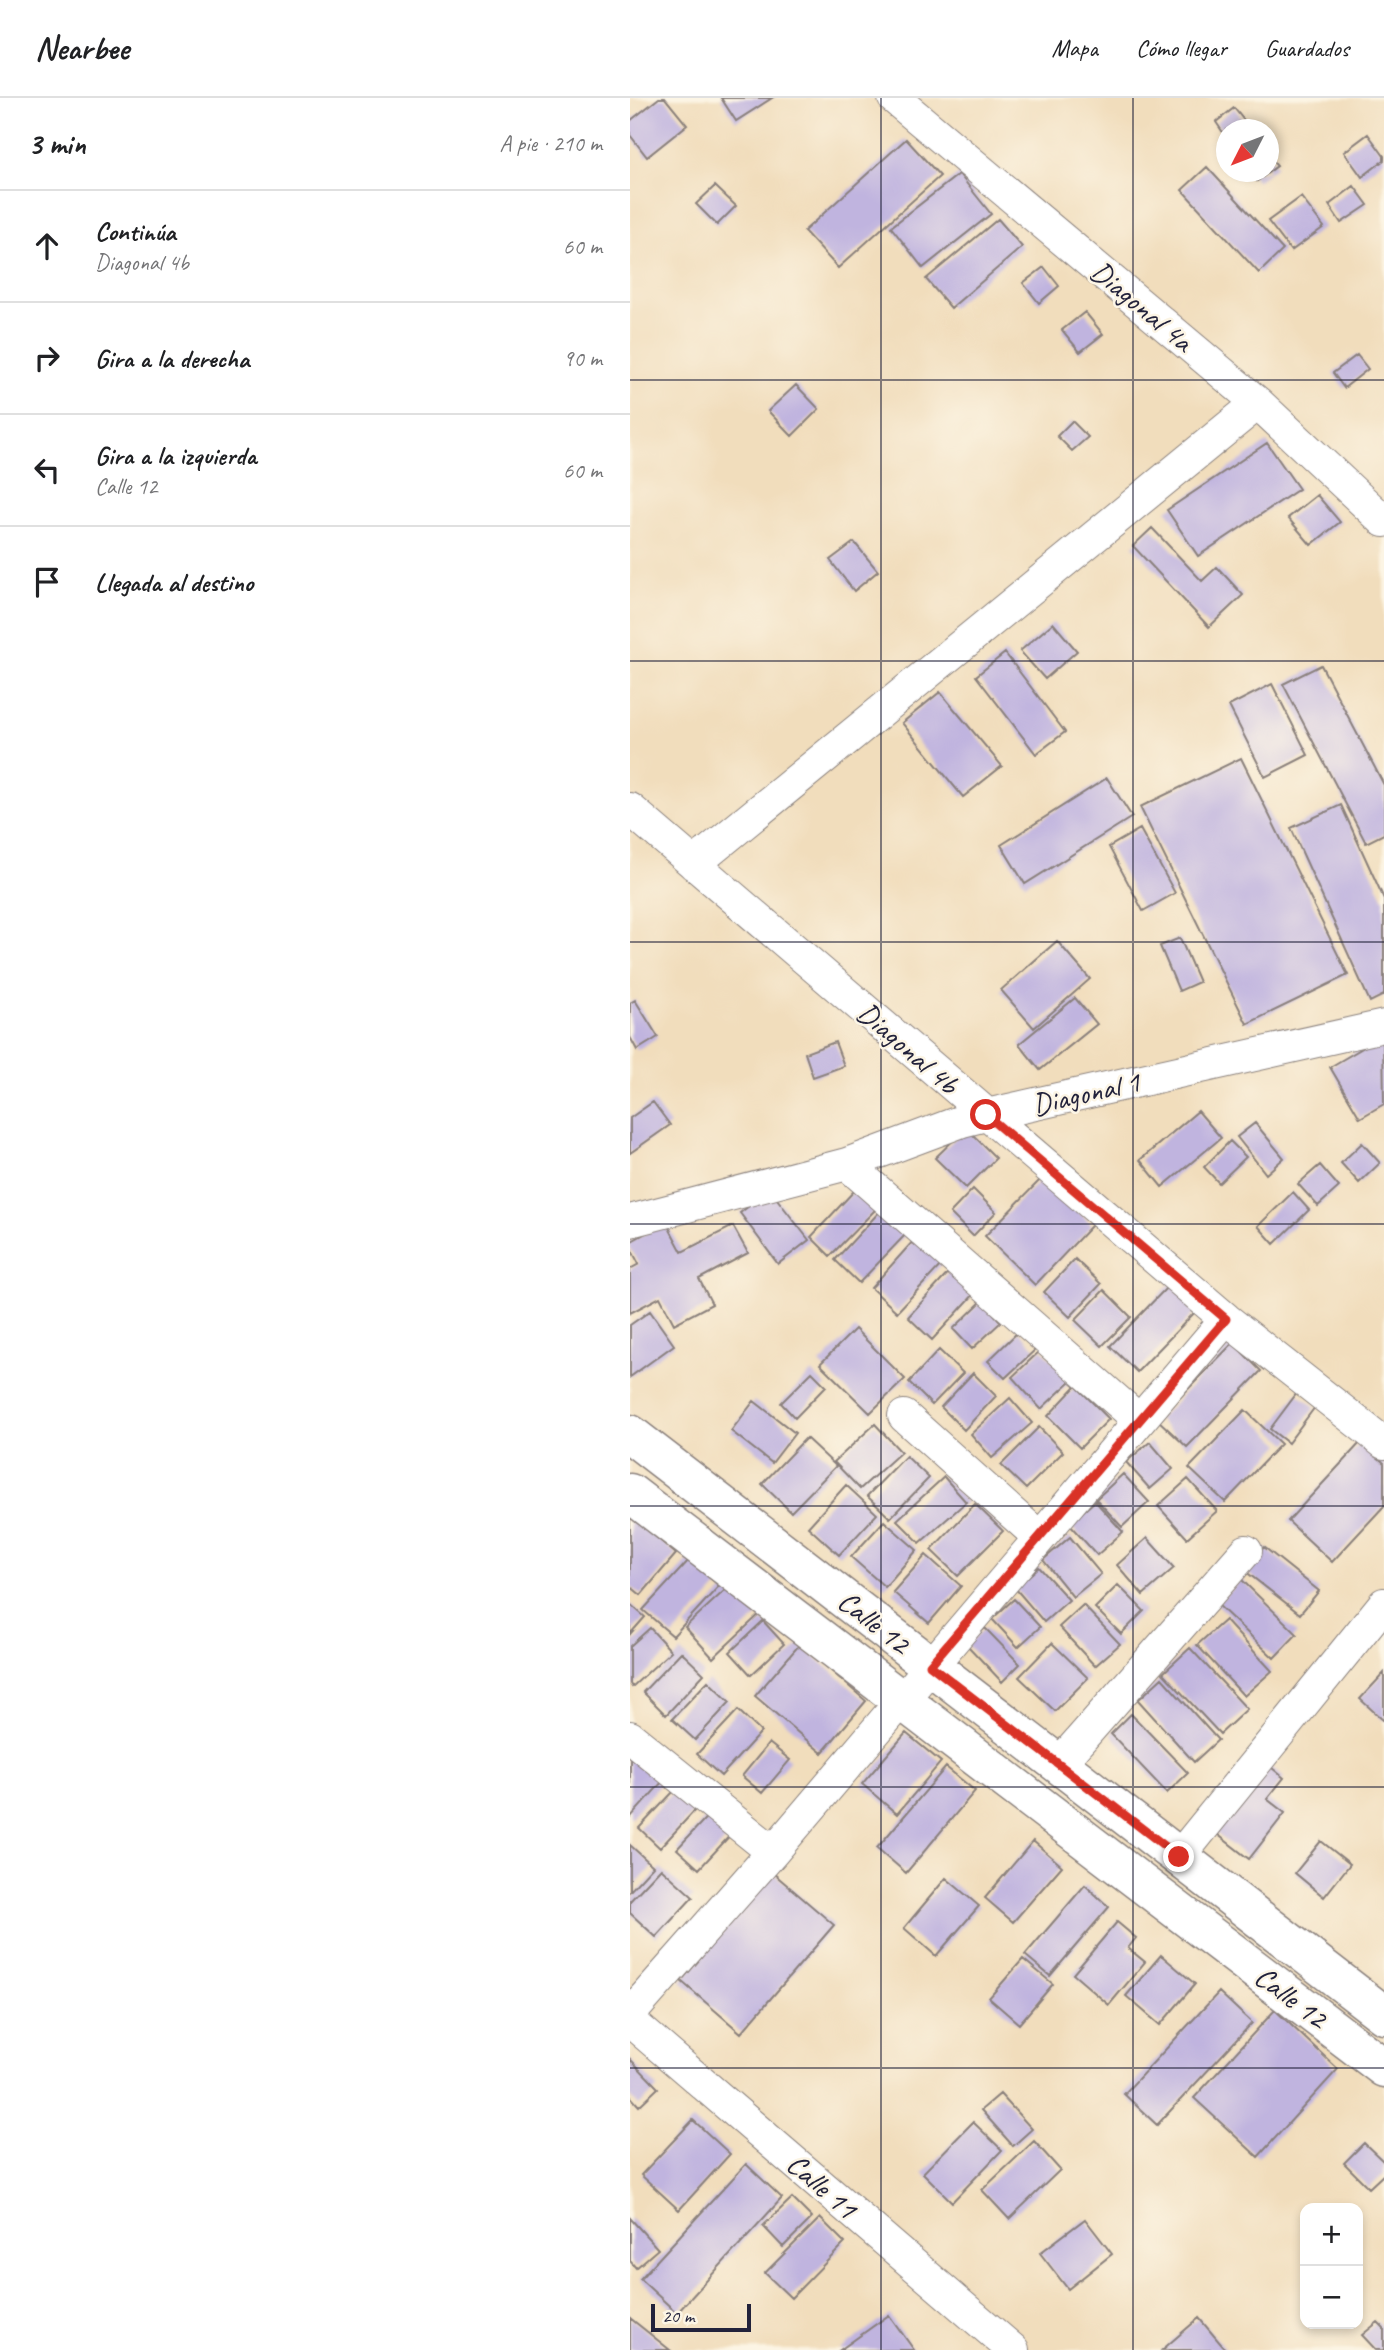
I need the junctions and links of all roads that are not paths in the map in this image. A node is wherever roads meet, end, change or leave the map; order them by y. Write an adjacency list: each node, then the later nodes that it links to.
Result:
1 (894, 98): 2 (street, Diagonal 4a)
2 (1258, 403): 3 (street, Diagonal 4a); 5 (street)
3 (1384, 521)
4 (630, 809): 5 (street, Diagonal 4b)
5 (694, 864): 7 (street, Diagonal 4b)
6 (1384, 1026): 7 (street, Diagonal 1)
7 (986, 1115): 8 (street, Diagonal 1); 10 (street, Diagonal 4b)
8 (847, 1164): 9 (street, Diagonal 1); 12 (street)
9 (630, 1221)
10 (1226, 1319): 12 (street); 14 (street, Diagonal 4b)
11 (904, 1416): 16 (street)
12 (1139, 1420): 16 (street)
13 (630, 1434): 19 (street, Calle 12)
14 (1384, 1443)
15 (630, 1493): 20 (street, Calle 12)
16 (1039, 1537): 19 (street)
17 (1246, 1551): 22 (street)
18 (1384, 1604): 24 (street)
19 (930, 1665): 20 (street); 22 (street, Calle 12)
20 (901, 1699): 23 (street); 26 (street, Calle 12)
21 (630, 1737): 23 (street)
22 (1059, 1764): 24 (street, Calle 12)
23 (773, 1852): 27 (street)
24 (1179, 1857): 25 (street, Calle 12)
25 (1275, 1931): 26 (street); 28 (street, Calle 12)
26 (1249, 1965): 30 (street, Calle 12)
27 (630, 2014)
28 (1384, 2015)
29 (630, 2021): 31 (street, Calle 11)
30 (1384, 2068)
31 (1013, 2350)

